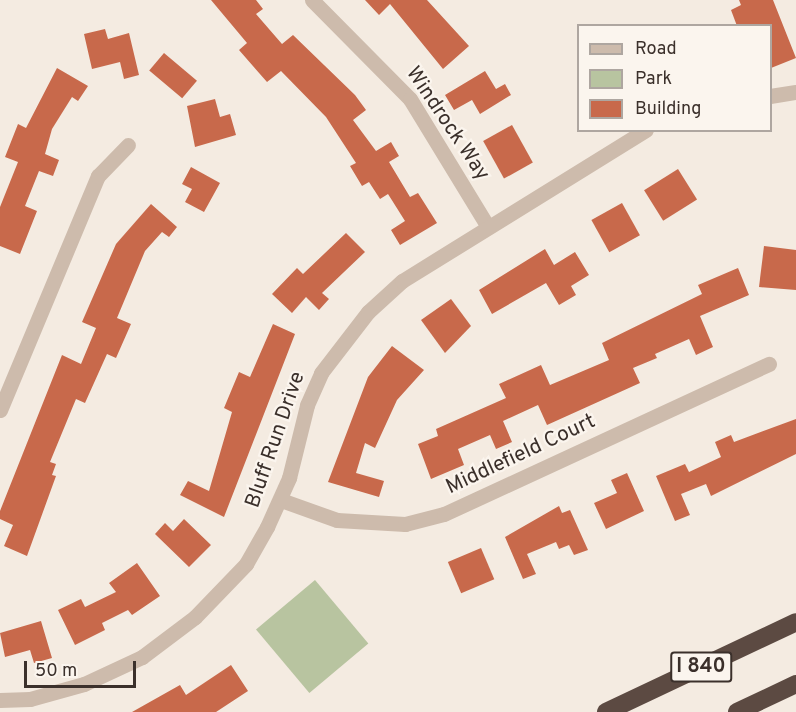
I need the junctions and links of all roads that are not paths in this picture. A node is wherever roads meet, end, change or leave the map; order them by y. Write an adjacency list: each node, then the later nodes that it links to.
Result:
1 (312, 0): 6 (street, Windrock Way)
2 (796, 92): 3 (street)
3 (772, 96)
4 (643, 132): 6 (street, Bluff Run Drive)
5 (128, 145): 8 (street)
6 (488, 226): 9 (street, Bluff Run Drive)
7 (769, 364): 9 (street, Middlefield Court)
8 (0, 410)
9 (281, 500): 12 (street, Bluff Run Drive)
10 (796, 622): 13 (highway, I 840)
11 (796, 684): 14 (highway, I 840)
12 (0, 700)
13 (606, 712)
14 (737, 712)

